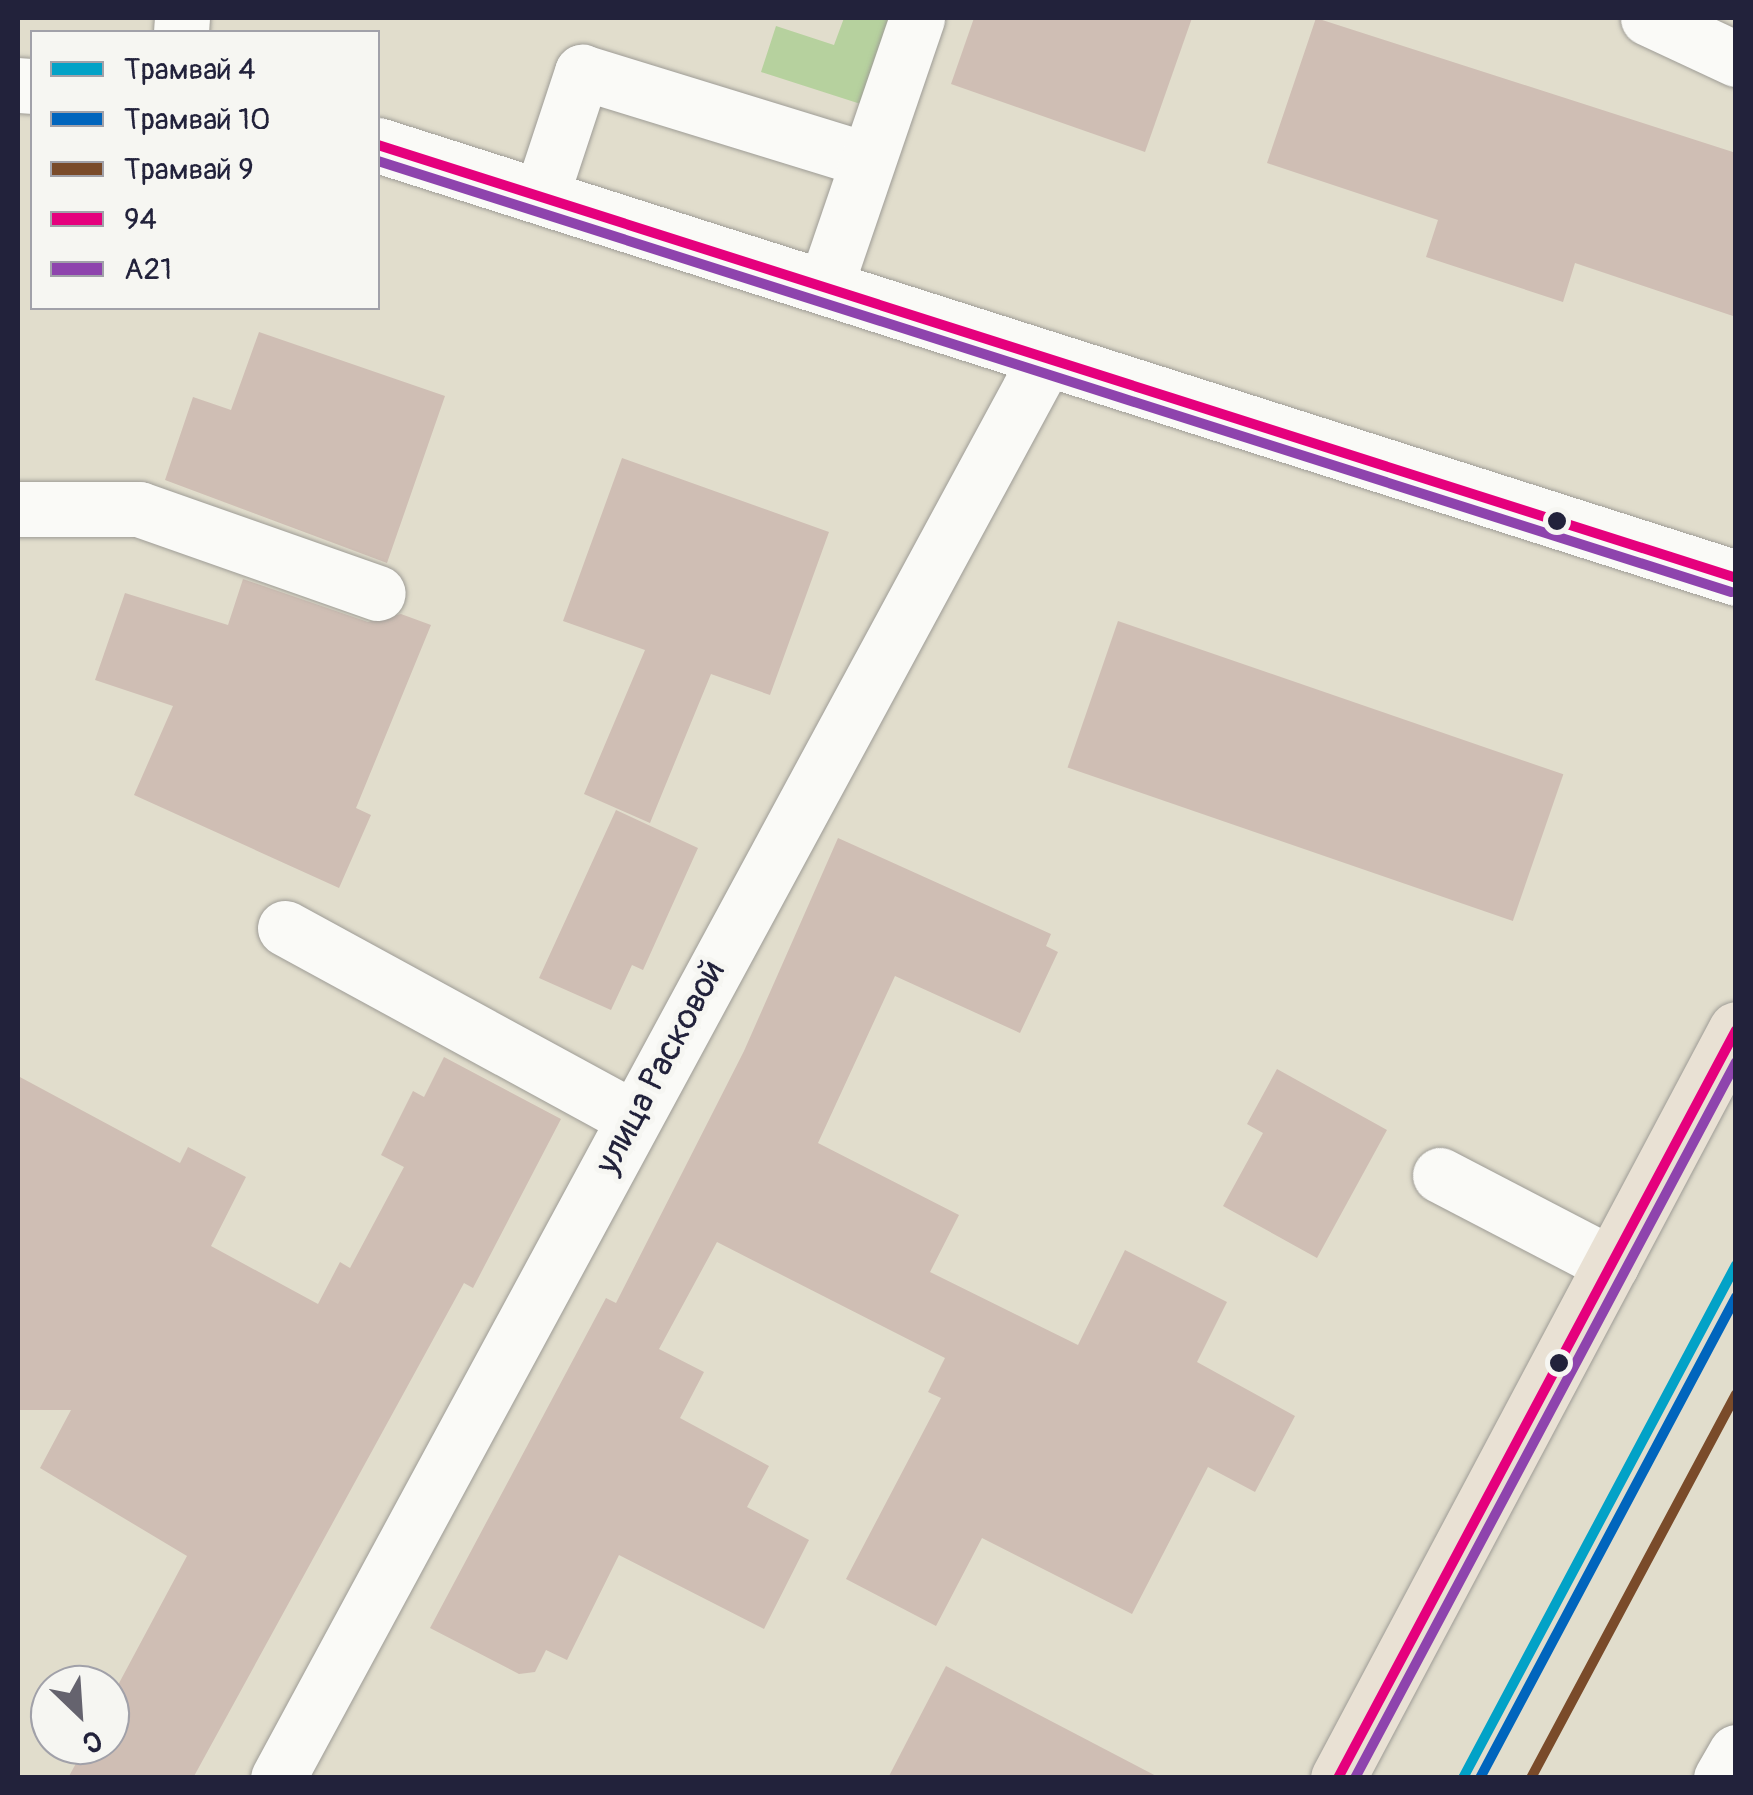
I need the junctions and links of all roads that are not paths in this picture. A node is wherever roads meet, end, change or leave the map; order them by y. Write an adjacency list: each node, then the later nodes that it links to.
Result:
1 (918, 18): 5 (street)
2 (1648, 18): 3 (street)
3 (1736, 58)
4 (380, 145): 6 (street)
5 (868, 160): 6 (street); 7 (street)
6 (541, 196): 7 (street)
7 (825, 287): 8 (street)
8 (1046, 358): 10 (street); 14 (street, улица Расковой)
9 (18, 509): 11 (street)
10 (1736, 578)
11 (378, 592)
12 (285, 928): 14 (street)
13 (1736, 1029): 16 (main road)
14 (633, 1118): 18 (street, улица Расковой)
15 (1440, 1175): 16 (street)
16 (1611, 1264): 19 (main road)
17 (1736, 1752): 20 (street)
18 (278, 1778)
19 (1338, 1778)
20 (1721, 1778)

